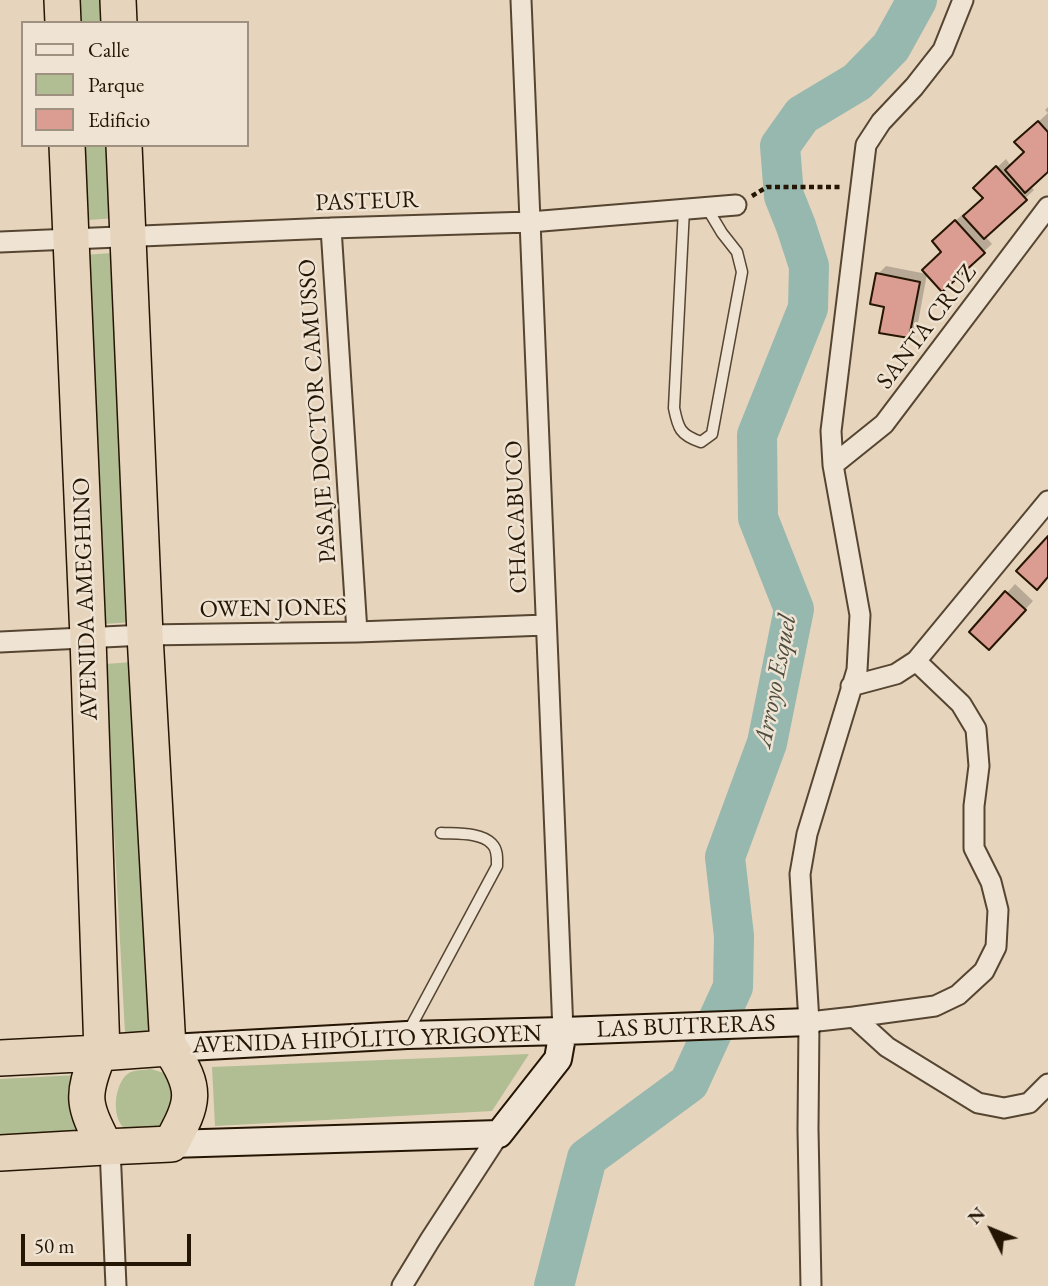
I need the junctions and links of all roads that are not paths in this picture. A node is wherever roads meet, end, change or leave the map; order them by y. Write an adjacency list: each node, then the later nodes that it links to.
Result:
1 (62, 0): 5 (highway)
2 (118, 0): 6 (highway)
3 (521, 0): 13 (street, CHACABUCO)
4 (963, 0): 18 (street)
5 (63, 21)
6 (119, 21)
7 (67, 147): 16 (highway, AVENIDA AMEGHINO)
8 (124, 147): 15 (highway)
9 (736, 205): 11 (street, PASTEUR)
10 (1048, 207): 18 (street, SANTA CRUZ)
11 (708, 208): 12 (street, PASTEUR); 12 (lane)
12 (684, 209): 13 (street, PASTEUR)
13 (530, 222): 14 (street, PASTEUR); 20 (street, CHACABUCO)
14 (331, 228): 15 (street, PASTEUR); 21 (street, PASAJE DOCTOR CAMUSSO)
15 (127, 236): 16 (street, PASTEUR); 22 (highway)
16 (71, 238): 17 (street, PASTEUR); 23 (highway, AVENIDA AMEGHINO)
17 (0, 242)
18 (833, 465): 26 (street)
19 (1048, 501): 25 (street)
20 (546, 625): 21 (street, OWEN JONES); 30 (street, CHACABUCO)
21 (357, 632): 22 (street, OWEN JONES)
22 (145, 635): 23 (street, OWEN JONES); 32 (highway)
23 (88, 638): 24 (street, OWEN JONES); 33 (highway, AVENIDA AMEGHINO)
24 (0, 642)
25 (916, 661): 26 (street); 28 (street)
26 (851, 686): 29 (street)
27 (441, 833): 31 (lane)
28 (854, 1017): 29 (street); 35 (street)
29 (799, 1023): 30 (street, LAS BUITRERAS); 42 (street)
30 (563, 1031): 31 (street, AVENIDA HIPÓLITO YRIGOYEN); 36 (street)
31 (407, 1035): 32 (street, AVENIDA HIPÓLITO YRIGOYEN)
32 (169, 1048): 33 (highway); 37 (highway)
33 (100, 1053): 34 (highway); 38 (highway)
34 (0, 1059)
35 (1048, 1084)
36 (499, 1134): 37 (street); 41 (street)
37 (171, 1144): 38 (highway)
38 (108, 1147): 39 (highway); 40 (street)
39 (0, 1153)
40 (116, 1286)
41 (402, 1286)
42 (811, 1286)

